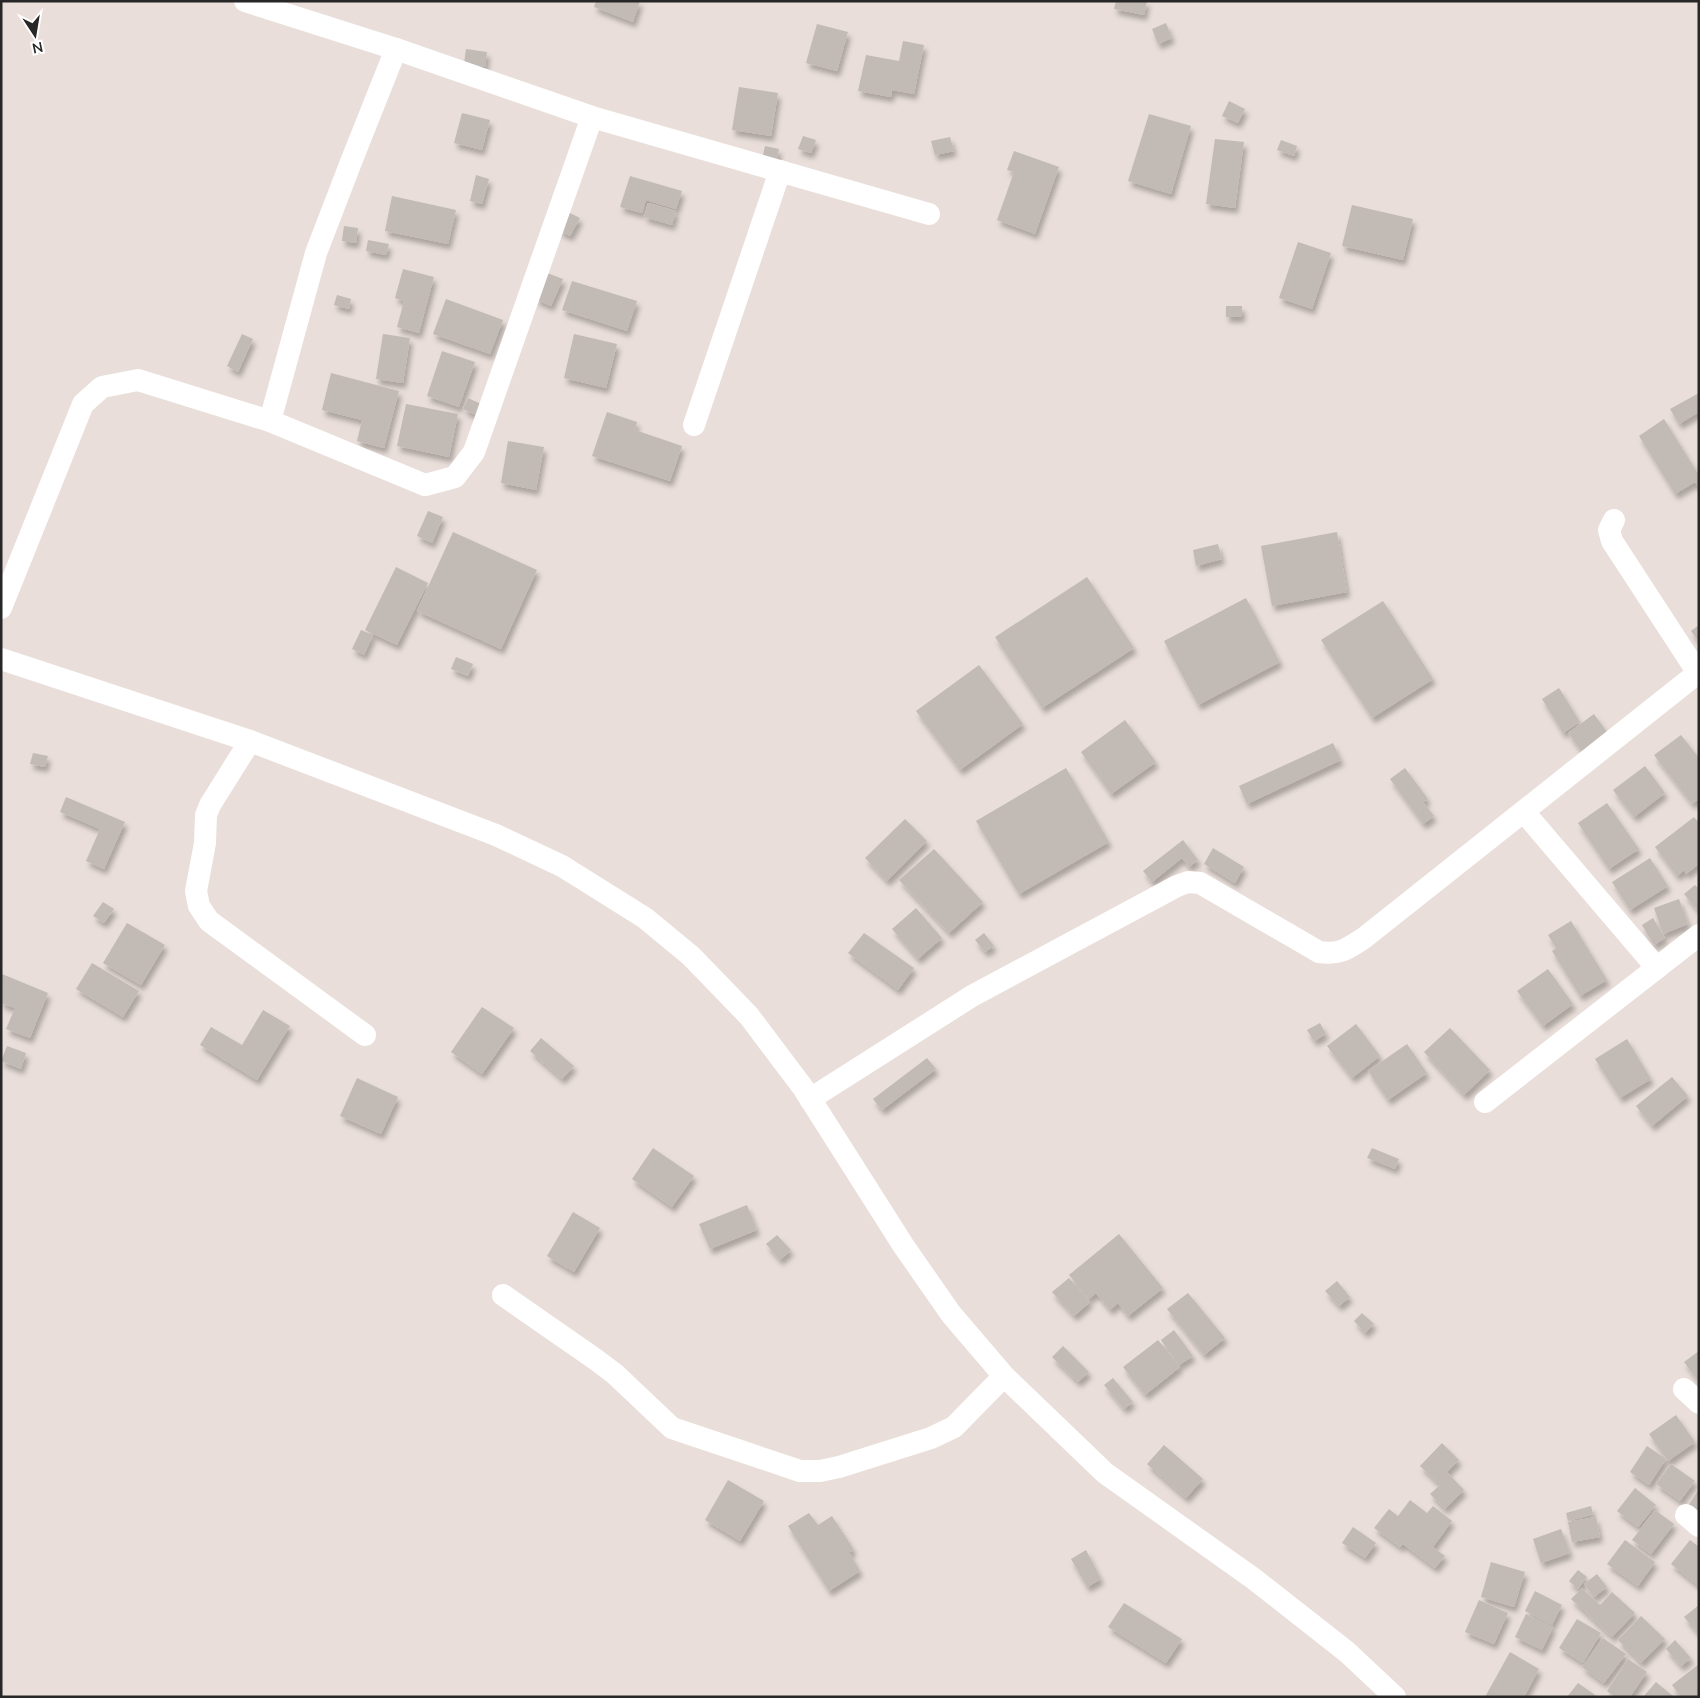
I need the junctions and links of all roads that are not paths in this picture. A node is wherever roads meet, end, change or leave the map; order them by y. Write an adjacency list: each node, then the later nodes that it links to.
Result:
1 (245, 1): 2 (street)
2 (396, 49): 3 (street); 6 (street)
3 (592, 117): 4 (street); 6 (street)
4 (780, 171): 5 (street); 7 (street)
5 (929, 214)
6 (270, 421): 9 (street)
7 (694, 425)
8 (1614, 520): 11 (street)
9 (1, 608)
10 (1, 659): 12 (street)
11 (1698, 673): 13 (street)
12 (250, 741): 16 (street); 17 (street)
13 (1524, 812): 15 (street); 17 (street)
14 (1699, 935): 15 (street)
15 (1657, 968): 18 (street)
16 (365, 1035)
17 (810, 1099): 20 (street)
18 (1485, 1102)
19 (503, 1295): 20 (street)
20 (1004, 1376): 21 (street)
21 (1395, 1697)

